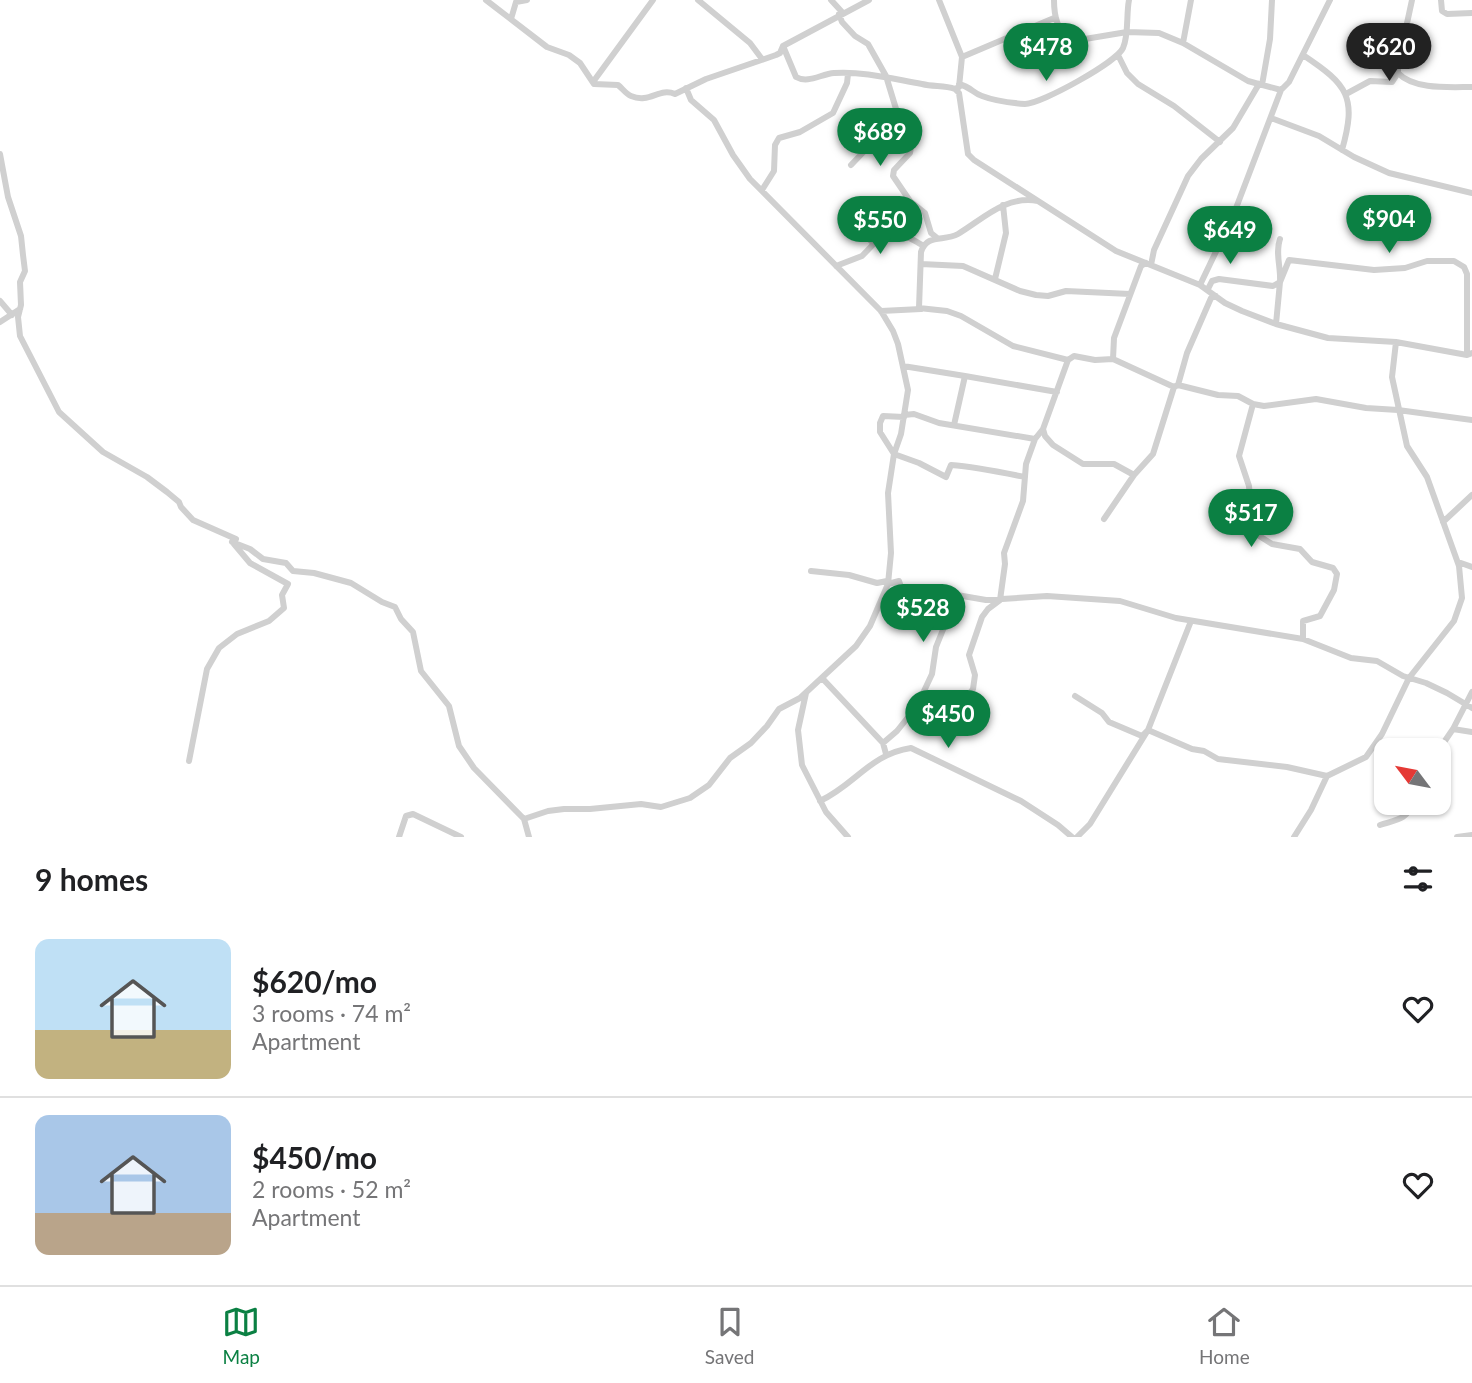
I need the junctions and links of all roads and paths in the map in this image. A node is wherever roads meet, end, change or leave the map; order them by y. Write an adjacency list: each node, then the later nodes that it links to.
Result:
1 (486, 0): 18 (street)
2 (527, 0): 18 (street)
3 (653, 0): 29 (street)
4 (698, 0): 25 (street)
5 (831, 0): 15 (street)
6 (869, 0): 15 (street)
7 (939, 0): 24 (street)
8 (1054, 0): 17 (street)
9 (1129, 0): 19 (street)
10 (1191, 0): 20 (street)
11 (1272, 0): 30 (street)
12 (1330, 0): 23 (street)
13 (1412, 0): 26 (street)
14 (1441, 0): 16 (street)
15 (840, 13): 21 (street); 28 (street)
16 (1472, 13)
17 (1054, 18): 19 (street); 24 (street)
18 (511, 19): 29 (street)
19 (1127, 32): 20 (street); 22 (street)
20 (1183, 43): 30 (street)
21 (783, 46): 25 (street); 27 (street)
22 (1118, 55): 31 (street); 38 (street)
23 (1303, 55): 34 (street); 35 (street)
24 (962, 57): 31 (street)
25 (762, 59): 33 (street)
26 (1398, 73): 32 (street); 35 (street)
27 (848, 74): 28 (street); 42 (street)
28 (886, 76): 31 (street); 37 (street)
29 (593, 82): 33 (street)
30 (1261, 85): 34 (street); 38 (street)
31 (957, 86): 44 (street)
32 (1472, 87)
33 (686, 88): 42 (street)
34 (1281, 90): 36 (street)
35 (1346, 94): 39 (street)
36 (1270, 118): 39 (street); 56 (street)
37 (906, 139): 41 (street); 47 (street)
38 (1220, 142): 52 (street)
39 (1342, 150): 43 (street)
40 (0, 154): 61 (street)
41 (851, 165)
42 (762, 190): 53 (street)
43 (1472, 193)
44 (1038, 201): 45 (street); 52 (street)
45 (1003, 205): 47 (street); 54 (street)
46 (853, 208): 49 (street)
47 (936, 237): 50 (street)
48 (1280, 239): 55 (street)
49 (873, 243): 50 (street); 53 (street)
50 (924, 246): 51 (street)
51 (922, 264): 54 (street); 62 (street)
52 (1148, 264): 56 (street); 58 (street)
53 (836, 266): 63 (street)
54 (995, 279): 58 (street)
55 (1280, 282): 57 (street); 66 (street); 68 (street)
56 (1200, 285): 57 (street)
57 (1208, 289): 59 (street)
58 (1130, 294): 69 (street)
59 (1216, 296): 66 (street); 73 (street)
60 (0, 300): 64 (street)
61 (20, 309): 64 (street); 88 (street)
62 (922, 309): 63 (street); 70 (street)
63 (881, 311): 71 (street)
64 (12, 315): 65 (street)
65 (0, 322)
66 (1276, 324): 67 (street)
67 (1396, 342): 68 (street); 76 (street)
68 (1469, 354)
69 (1113, 359): 70 (street); 73 (street)
70 (1068, 360): 74 (street)
71 (903, 366): 72 (street); 77 (street)
72 (965, 376): 74 (street); 79 (street)
73 (1176, 386): 75 (street); 83 (street)
74 (1057, 392): 80 (street)
75 (1253, 404): 76 (street); 98 (street)
76 (1398, 410): 78 (street); 87 (street)
77 (904, 416): 79 (street); 82 (street); 82 (street)
78 (1472, 420)
79 (954, 425): 81 (street)
80 (1043, 429): 81 (street); 83 (street)
81 (1035, 439): 84 (street)
82 (894, 454): 84 (street); 92 (street)
83 (1135, 475): 86 (street)
84 (1026, 477): 96 (street)
85 (1472, 495): 87 (street)
86 (1104, 519)
87 (1443, 522): 89 (street)
88 (234, 544): 112 (street); 116 (street)
89 (1456, 562): 90 (street); 94 (street)
90 (1472, 566)
91 (811, 571): 92 (street)
92 (888, 582): 93 (street); 99 (street)
93 (957, 595): 96 (street); 104 (street)
94 (1462, 598): 95 (street); 100 (street)
95 (1472, 598)
96 (1000, 600): 97 (street); 104 (street)
97 (1191, 621): 98 (street); 107 (street)
98 (1303, 639): 100 (street)
99 (822, 678): 101 (street); 110 (street)
100 (1409, 678): 105 (street); 113 (street)
101 (806, 692): 114 (street); 116 (street)
102 (1472, 692): 105 (street)
103 (1075, 696): 107 (street)
104 (917, 706): 110 (street)
105 (1469, 706): 106 (street)
106 (1453, 729): 108 (street); 109 (street)
107 (1148, 730): 113 (street); 124 (street)
108 (1472, 732)
109 (1447, 738)
110 (883, 743): 111 (street)
111 (886, 754): 114 (street); 123 (street)
112 (189, 761)
113 (1327, 776): 125 (street)
114 (820, 801): 122 (street)
115 (1406, 816): 117 (street)
116 (524, 819): 121 (street)
117 (1380, 825)
118 (1472, 835): 126 (street)
119 (399, 837): 120 (street)
120 (461, 837)
121 (529, 837)
122 (848, 837)
123 (1072, 837)
124 (1077, 837)
125 (1294, 837)
126 (1457, 837)

